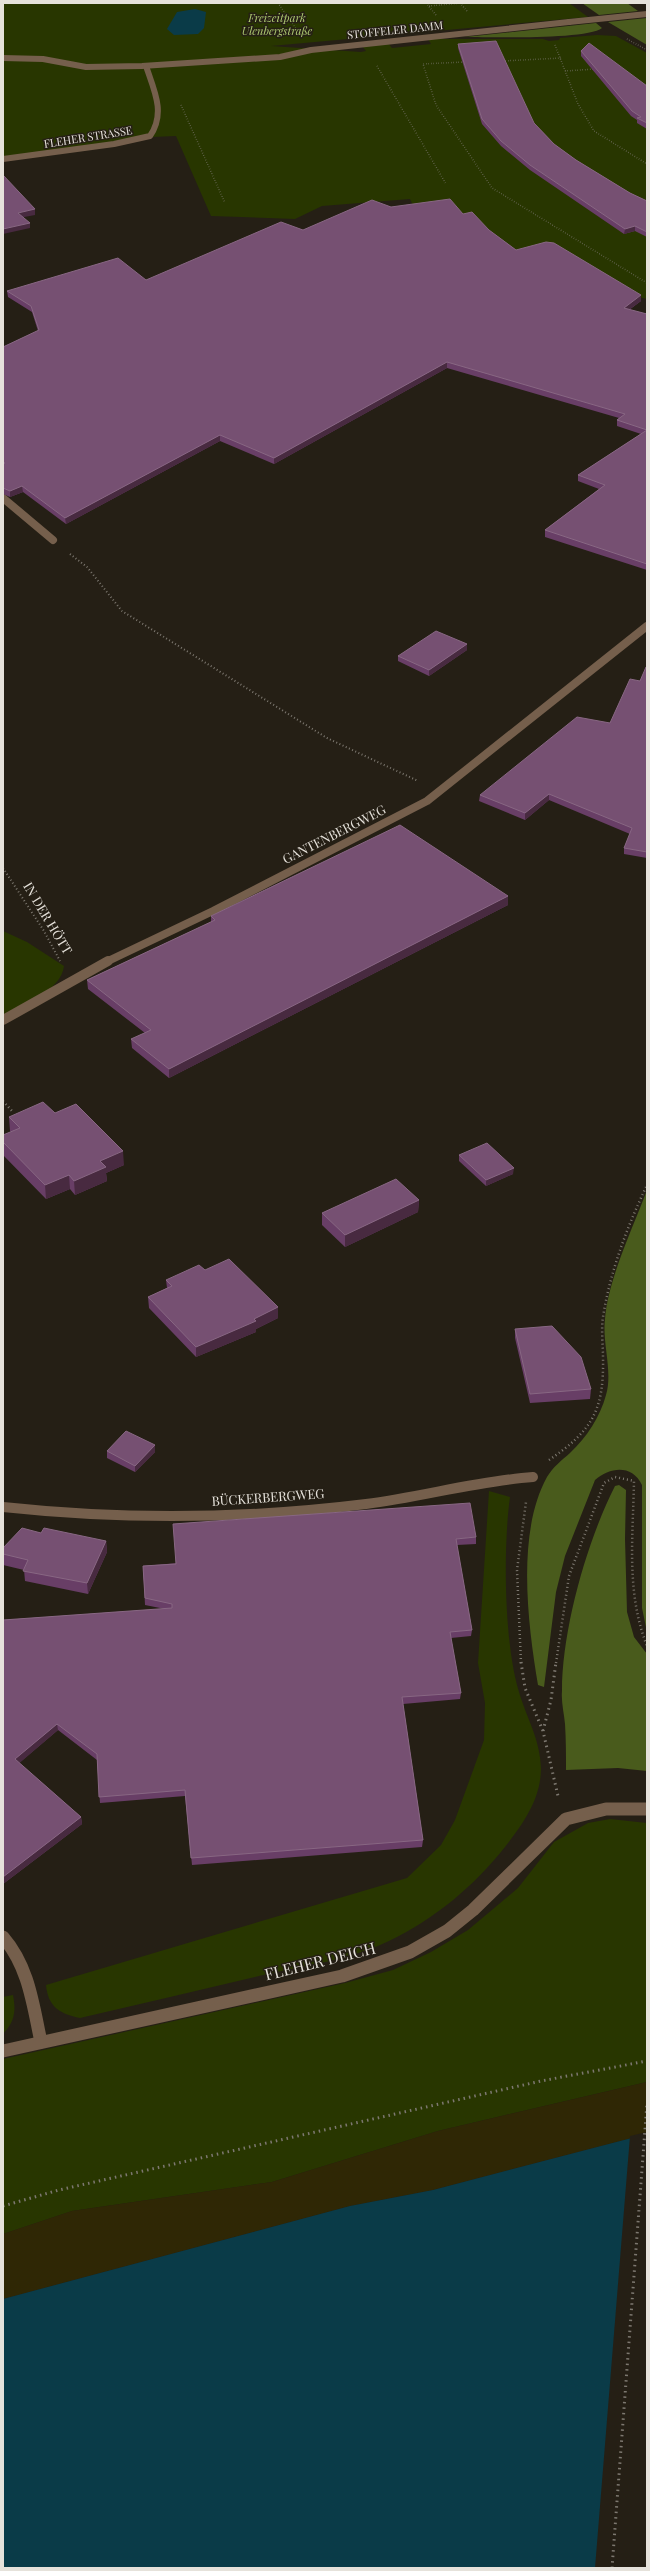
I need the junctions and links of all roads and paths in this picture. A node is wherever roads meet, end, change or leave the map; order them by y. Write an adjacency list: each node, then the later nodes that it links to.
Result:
1 (278, 3): 9 (path)
2 (426, 3): 4 (path)
3 (461, 3): 4 (path)
4 (429, 6): 6 (path)
5 (647, 14): 9 (street, STOFFELER DAMM, bridge)
6 (438, 18)
7 (626, 39): 10 (path)
8 (554, 42): 12 (path)
9 (311, 50): 16 (street, STOFFELER DAMM)
10 (647, 50)
11 (3, 58): 16 (street, STOFFELER DAMM)
12 (561, 58): 14 (path); 18 (path)
13 (374, 61): 22 (path)
14 (500, 61)
15 (469, 62): 24 (path)
16 (146, 66): 20 (street, FLEHER STRASSE)
17 (596, 68): 18 (path)
18 (565, 71): 21 (path)
19 (180, 105): 23 (path)
20 (5, 159)
21 (647, 164)
22 (446, 184)
23 (225, 203)
24 (647, 283)
25 (3, 498): 26 (street)
26 (53, 540): 28 (path)
27 (647, 626): 28 (street, GANTENBERGWEG)
28 (440, 791): 30 (street, GANTENBERGWEG)
29 (3, 868): 30 (path, IN DER HÖTT)
30 (73, 979): 31 (street, GANTENBERGWEG)
31 (3, 1020)
32 (3, 1101): 33 (path)
33 (12, 1111)
34 (647, 1185): 35 (path)
35 (533, 1477): 36 (street, BÜCKERBERGWEG); 38 (path)
36 (3, 1507)
37 (647, 1646): 38 (path)
38 (543, 1731): 40 (path)
39 (647, 1809): 40 (street)
40 (565, 1819): 42 (street, FLEHER DEICH)
41 (3, 1937): 42 (street)
42 (41, 2042): 43 (street, FLEHER DEICH)
43 (3, 2051)
44 (647, 2061): 46 (path)
45 (647, 2103): 47 (path)
46 (3, 2206)
47 (612, 2568)

